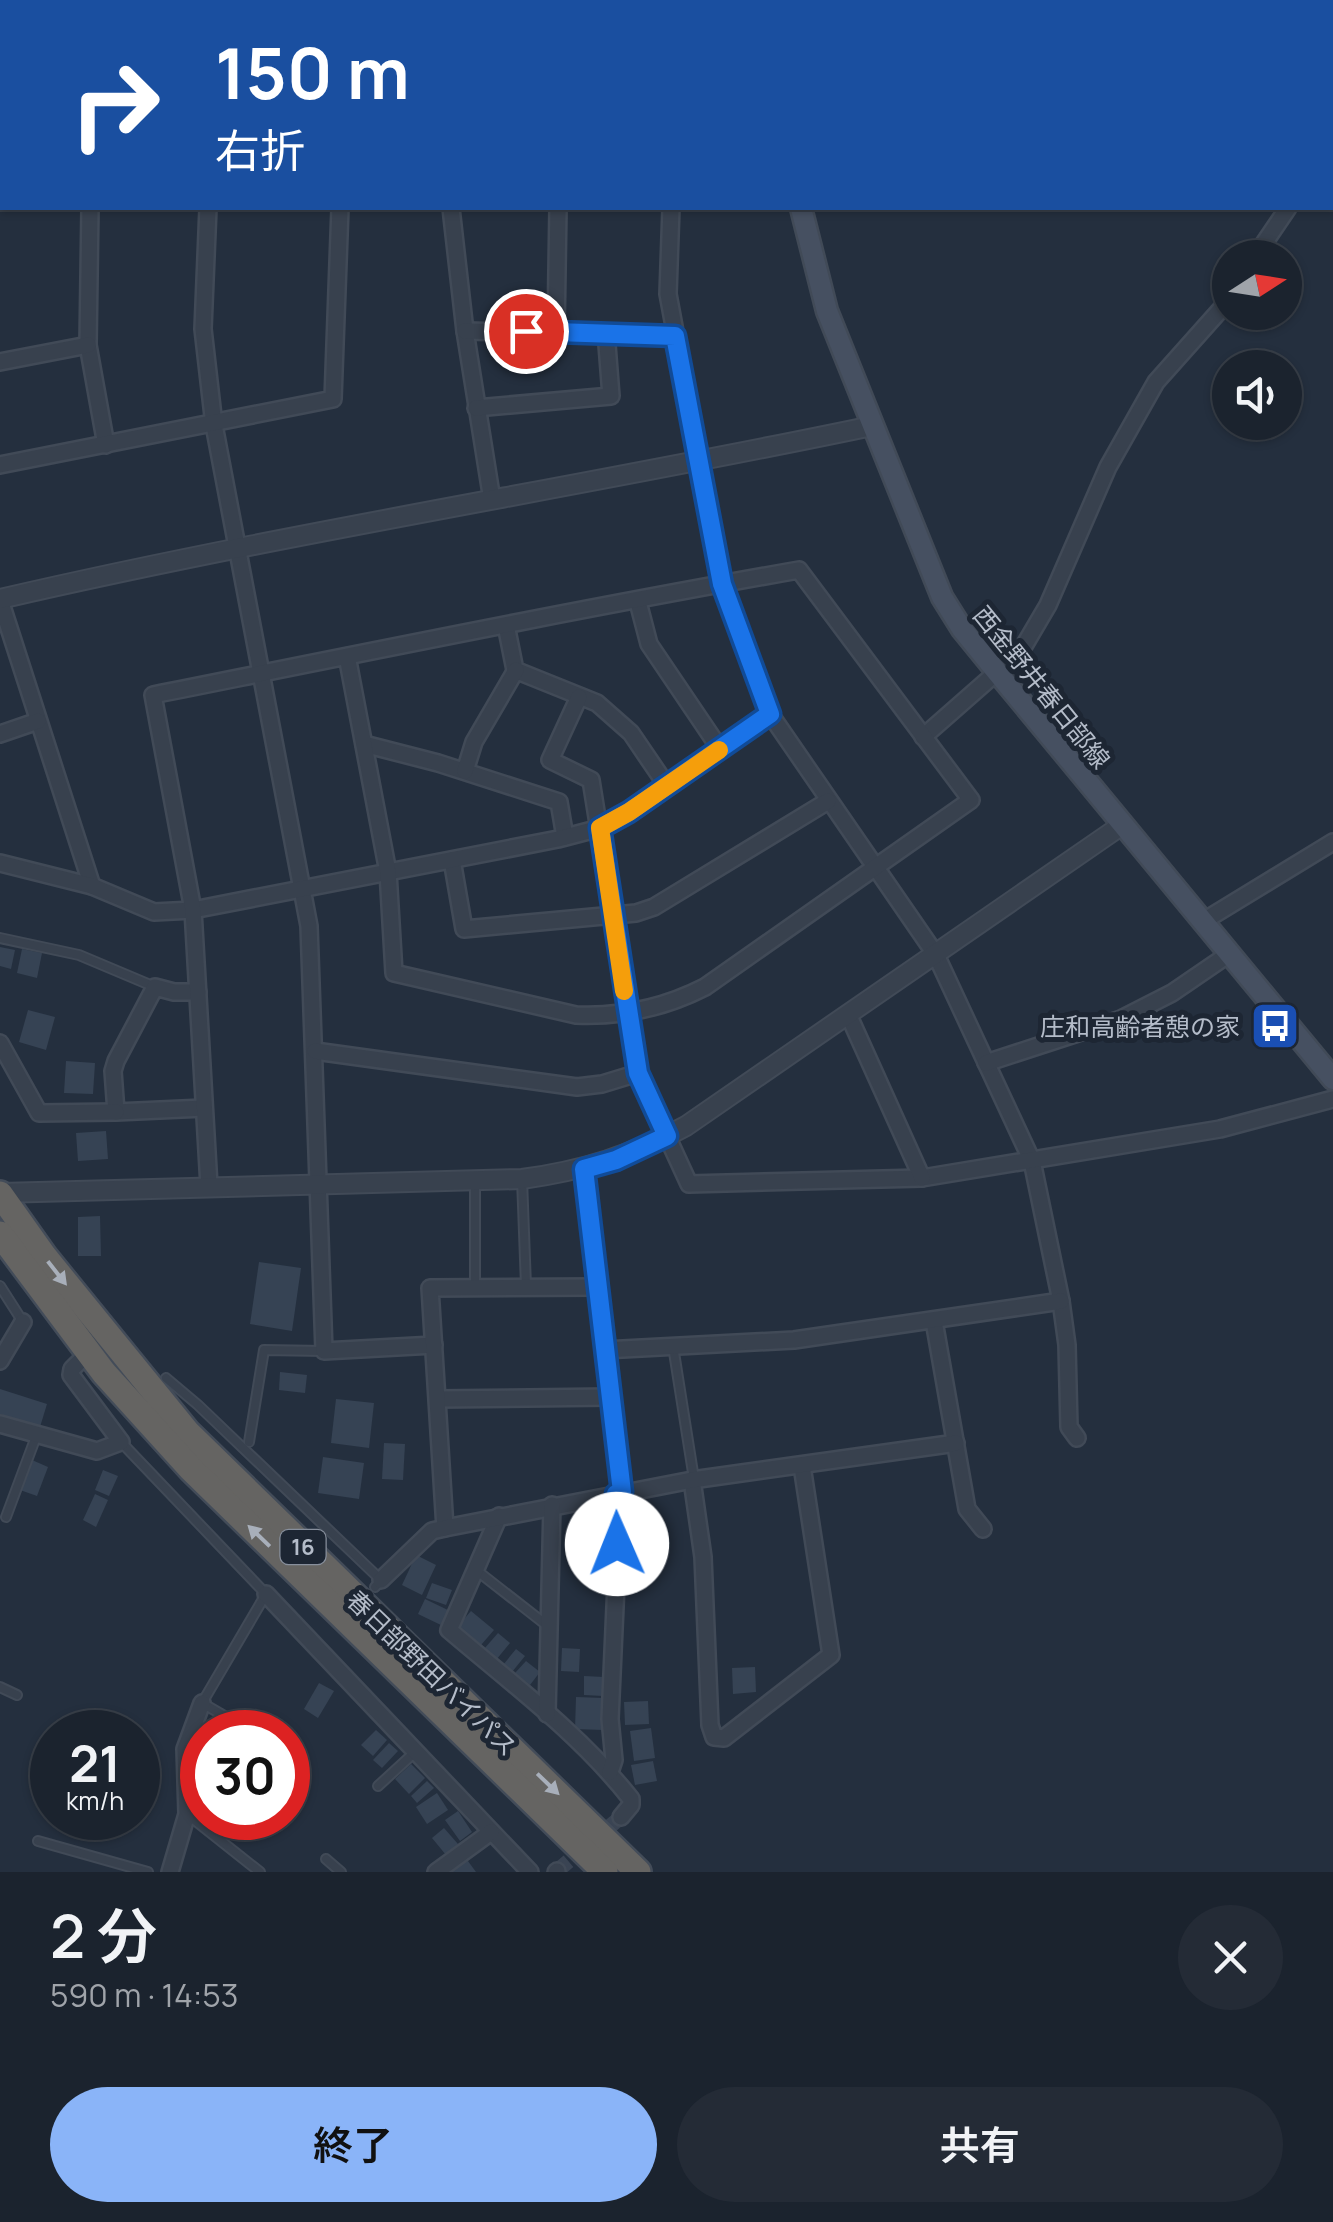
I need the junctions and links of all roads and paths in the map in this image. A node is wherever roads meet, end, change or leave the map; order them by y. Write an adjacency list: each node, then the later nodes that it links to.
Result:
1 (90, 210): 15 (street)
2 (208, 210): 18 (street)
3 (340, 210): 18 (street)
4 (451, 210): 11 (street)
5 (558, 210): 12 (street)
6 (672, 210): 14 (street)
7 (802, 210): 19 (main road, 西金野井春日部線)
8 (1287, 210): 9 (street)
9 (1266, 240)
10 (1212, 319): 32 (street)
11 (465, 331): 12 (street); 17 (street)
12 (556, 332): 13 (street)
13 (606, 332): 14 (street); 17 (street)
14 (675, 336): 21 (street)
15 (88, 345): 16 (street); 20 (street)
16 (0, 362)
17 (476, 408): 23 (street)
18 (214, 424): 20 (street); 24 (street)
19 (872, 426): 21 (street); 32 (main road, 西金野井春日部線)
20 (106, 445): 22 (street)
21 (698, 462): 23 (street); 25 (street)
22 (0, 465)
23 (492, 500): 24 (street)
24 (237, 550): 26 (street); 31 (street)
25 (722, 584): 27 (street); 34 (street); 37 (street)
26 (0, 600): 35 (street)
27 (638, 602): 28 (street); 39 (street)
28 (506, 626): 29 (street); 30 (street)
29 (347, 656): 31 (street); 38 (street)
30 (516, 670): 33 (street); 40 (street)
31 (261, 673): 52 (street); 53 (street)
32 (1001, 676): 37 (street); 43 (main road, 西金野井春日部線)
33 (579, 697): 41 (street); 44 (street)
34 (770, 714): 39 (street); 42 (street)
35 (38, 721): 36 (street); 51 (street)
36 (0, 734)
37 (923, 736): 49 (street)
38 (364, 744): 40 (street); 50 (street)
39 (720, 749): 41 (street)
40 (465, 771): 45 (street)
41 (668, 786): 44 (street)
42 (828, 801): 49 (street); 54 (street)
43 (1122, 826): 55 (main road, 西金野井春日部線); 58 (street)
44 (600, 828): 45 (street); 54 (street)
45 (566, 837): 47 (street)
46 (1333, 842): 55 (street)
47 (452, 860): 50 (street); 54 (street)
48 (0, 862): 51 (street)
49 (876, 865): 58 (street); 61 (street)
50 (388, 872): 52 (street); 61 (street)
51 (92, 886): 53 (street)
52 (304, 888): 53 (street); 64 (street)
53 (193, 910): 60 (street)
54 (613, 918): 61 (street)
55 (1202, 922): 57 (main road, 西金野井春日部線)
56 (0, 938): 59 (lane)
57 (1228, 954): 65 (street); 67 (main road, 西金野井春日部線)
58 (936, 955): 62 (street); 65 (street)
59 (155, 987): 60 (street); 70 (street)
60 (198, 992): 69 (street)
61 (627, 1013): 66 (street)
62 (848, 1014): 71 (street); 74 (street)
63 (0, 1043): 70 (street)
64 (316, 1051): 66 (street); 77 (street)
65 (986, 1063): 72 (street)
66 (638, 1073): 71 (street)
67 (1333, 1079)
68 (1333, 1099): 72 (street)
69 (204, 1108): 70 (street); 78 (street)
70 (116, 1112)
71 (667, 1136): 73 (street); 74 (street)
72 (1032, 1161): 74 (street); 85 (street)
73 (584, 1169): 75 (street); 83 (street)
74 (922, 1178)
75 (522, 1179): 76 (street); 82 (lane)
76 (475, 1181): 77 (street); 84 (lane)
77 (320, 1184): 78 (street); 91 (street)
78 (209, 1186): 79 (street)
79 (0, 1193): 94 (highway, 春日部野田バイパス / 16, one-way to 94)
80 (0, 1234): 92 (highway, 春日部野田バイパス / 16)
81 (0, 1286): 87 (lane)
82 (526, 1286): 83 (street); 84 (street)
83 (597, 1287): 90 (street)
84 (475, 1288): 88 (street)
85 (1061, 1300): 86 (street); 99 (street)
86 (934, 1321): 89 (street); 102 (street)
87 (23, 1322): 93 (street)
88 (434, 1346): 91 (street); 96 (street)
89 (673, 1346): 90 (street); 104 (lane)
90 (604, 1350): 95 (street)
91 (324, 1351): 101 (lane)
92 (88, 1353): 100 (street); 136 (highway, 春日部野田バイパス / 16, one-way to 92)
93 (0, 1361)
94 (157, 1383): 112 (lane); 137 (highway, 春日部野田バイパス / 16, one-way to 137)
95 (610, 1397): 96 (street); 105 (street)
96 (438, 1399): 109 (street)
97 (0, 1424): 98 (street)
98 (37, 1434): 100 (street); 108 (lane)
99 (1076, 1438)
100 (122, 1442): 113 (lane)
101 (250, 1442)
102 (956, 1443): 103 (street); 110 (street)
103 (802, 1466): 104 (street); 104 (street)
104 (693, 1480): 105 (street)
105 (619, 1493): 106 (street); 122 (street)
106 (552, 1505): 107 (street); 114 (street)
107 (499, 1516): 109 (street); 111 (street)
108 (6, 1517)
109 (446, 1528): 112 (street)
110 (982, 1529)
111 (476, 1570): 114 (lane); 120 (street)
112 (378, 1583)
113 (266, 1594): 117 (lane); 121 (street)
114 (549, 1627): 120 (street)
115 (0, 1687): 116 (lane)
116 (17, 1694)
117 (202, 1703): 118 (street); 119 (lane)
118 (201, 1710)
119 (214, 1710)
120 (547, 1714): 122 (street)
121 (414, 1752): 123 (lane); 125 (street)
122 (610, 1772): 124 (street)
123 (378, 1786)
124 (620, 1817)
125 (492, 1832): 134 (street); 135 (street)
126 (180, 1838): 131 (street)
127 (38, 1840): 130 (lane)
128 (220, 1840): 132 (lane)
129 (326, 1859): 133 (lane)
130 (148, 1872)
131 (170, 1872)
132 (260, 1872)
133 (341, 1872)
134 (436, 1872)
135 (530, 1872)
136 (605, 1872)
137 (638, 1872)

